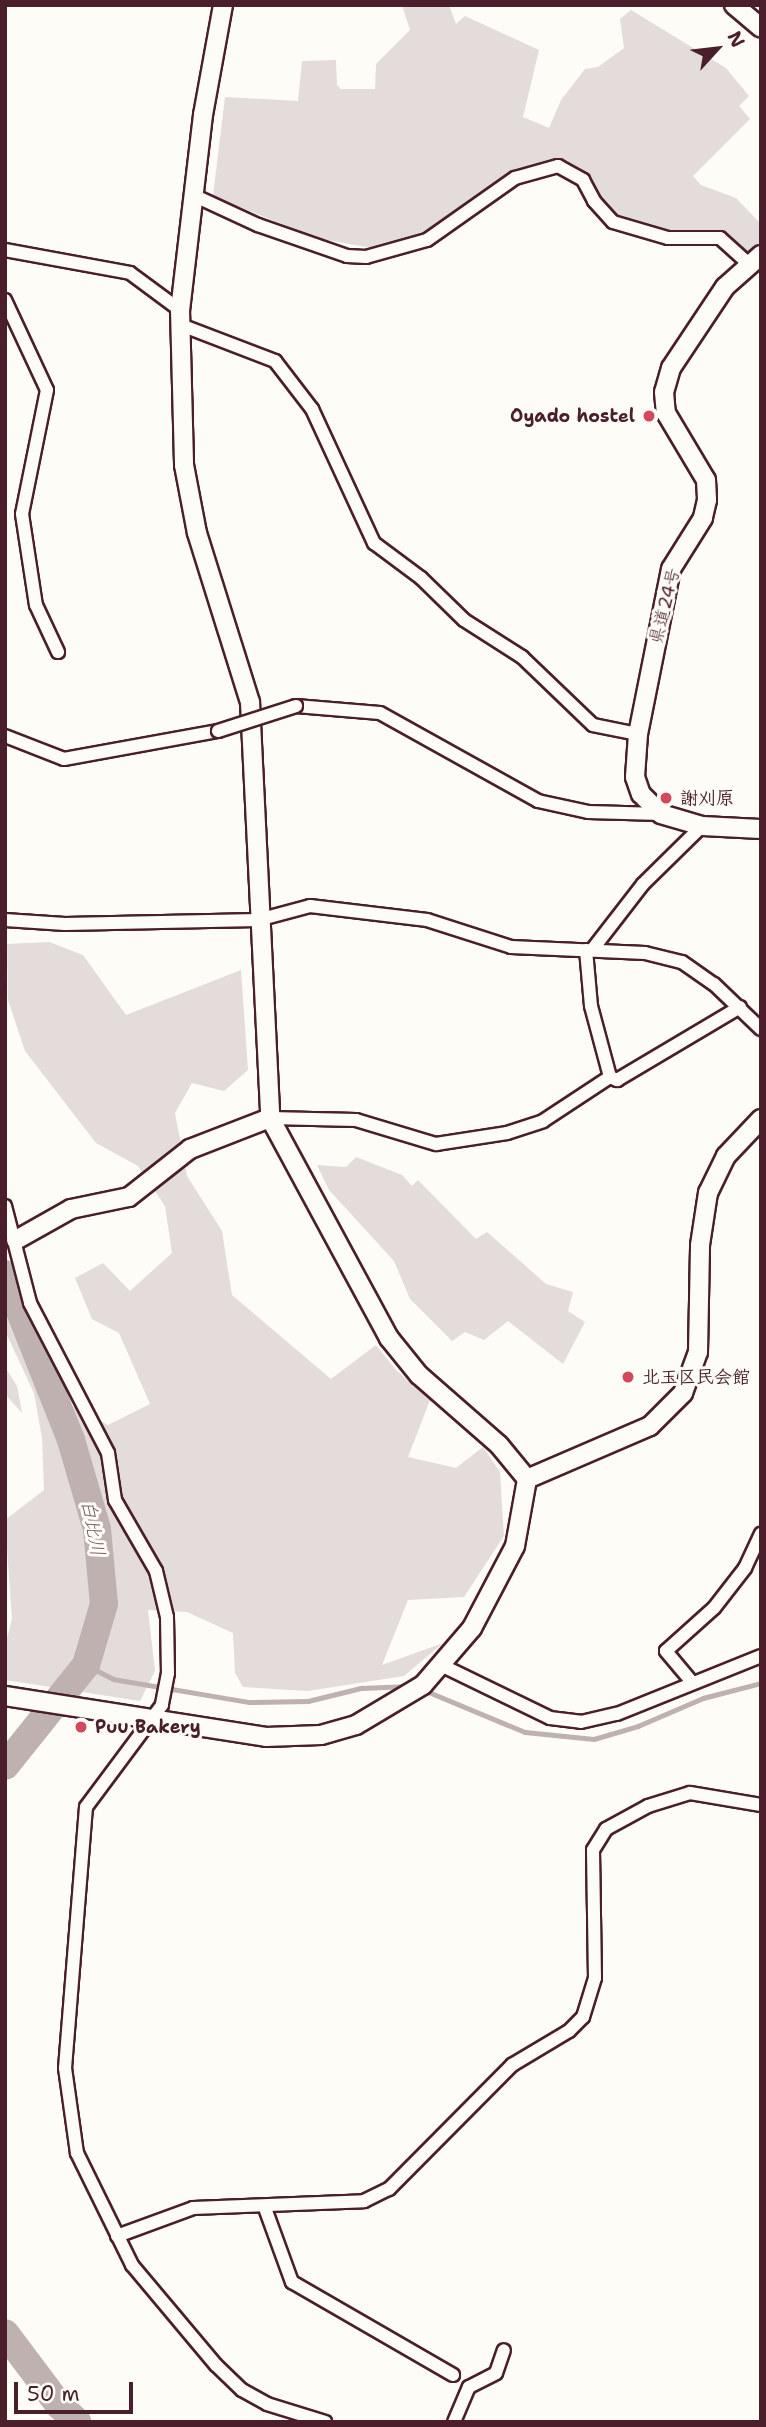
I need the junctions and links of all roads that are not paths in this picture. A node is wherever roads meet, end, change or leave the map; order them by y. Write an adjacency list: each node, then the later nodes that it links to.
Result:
1 (223, 5): 4 (street)
2 (734, 5): 3 (street)
3 (761, 28)
4 (193, 195): 6 (street); 8 (street)
5 (5, 250): 8 (street)
6 (755, 260): 10 (street, 県道24号)
7 (5, 300): 9 (street)
8 (180, 317): 10 (street); 16 (street)
9 (58, 652)
10 (638, 734): 12 (street, 県道24号)
11 (5, 736): 12 (street, bridge)
12 (661, 814): 13 (street)
13 (702, 826): 14 (street); 17 (street)
14 (761, 830)
15 (5, 920): 16 (street)
16 (258, 920): 17 (street); 21 (street)
17 (589, 950): 18 (street); 20 (street)
18 (740, 1007): 19 (street); 20 (street)
19 (761, 1029)
20 (610, 1077): 21 (street)
21 (270, 1118): 24 (street); 25 (street)
22 (761, 1119): 25 (street)
23 (5, 1206): 24 (street)
24 (16, 1240): 31 (street)
25 (527, 1479): 28 (street)
26 (761, 1534): 29 (street)
27 (761, 1656): 29 (street)
28 (440, 1670): 29 (street); 31 (street)
29 (691, 1681)
30 (5, 1696): 31 (street)
31 (157, 1712): 34 (street)
32 (761, 1805): 33 (street)
33 (265, 2208): 34 (street); 36 (street)
34 (117, 2236): 37 (street)
35 (504, 2350): 38 (street)
36 (453, 2375)
37 (325, 2422)
38 (454, 2422)

